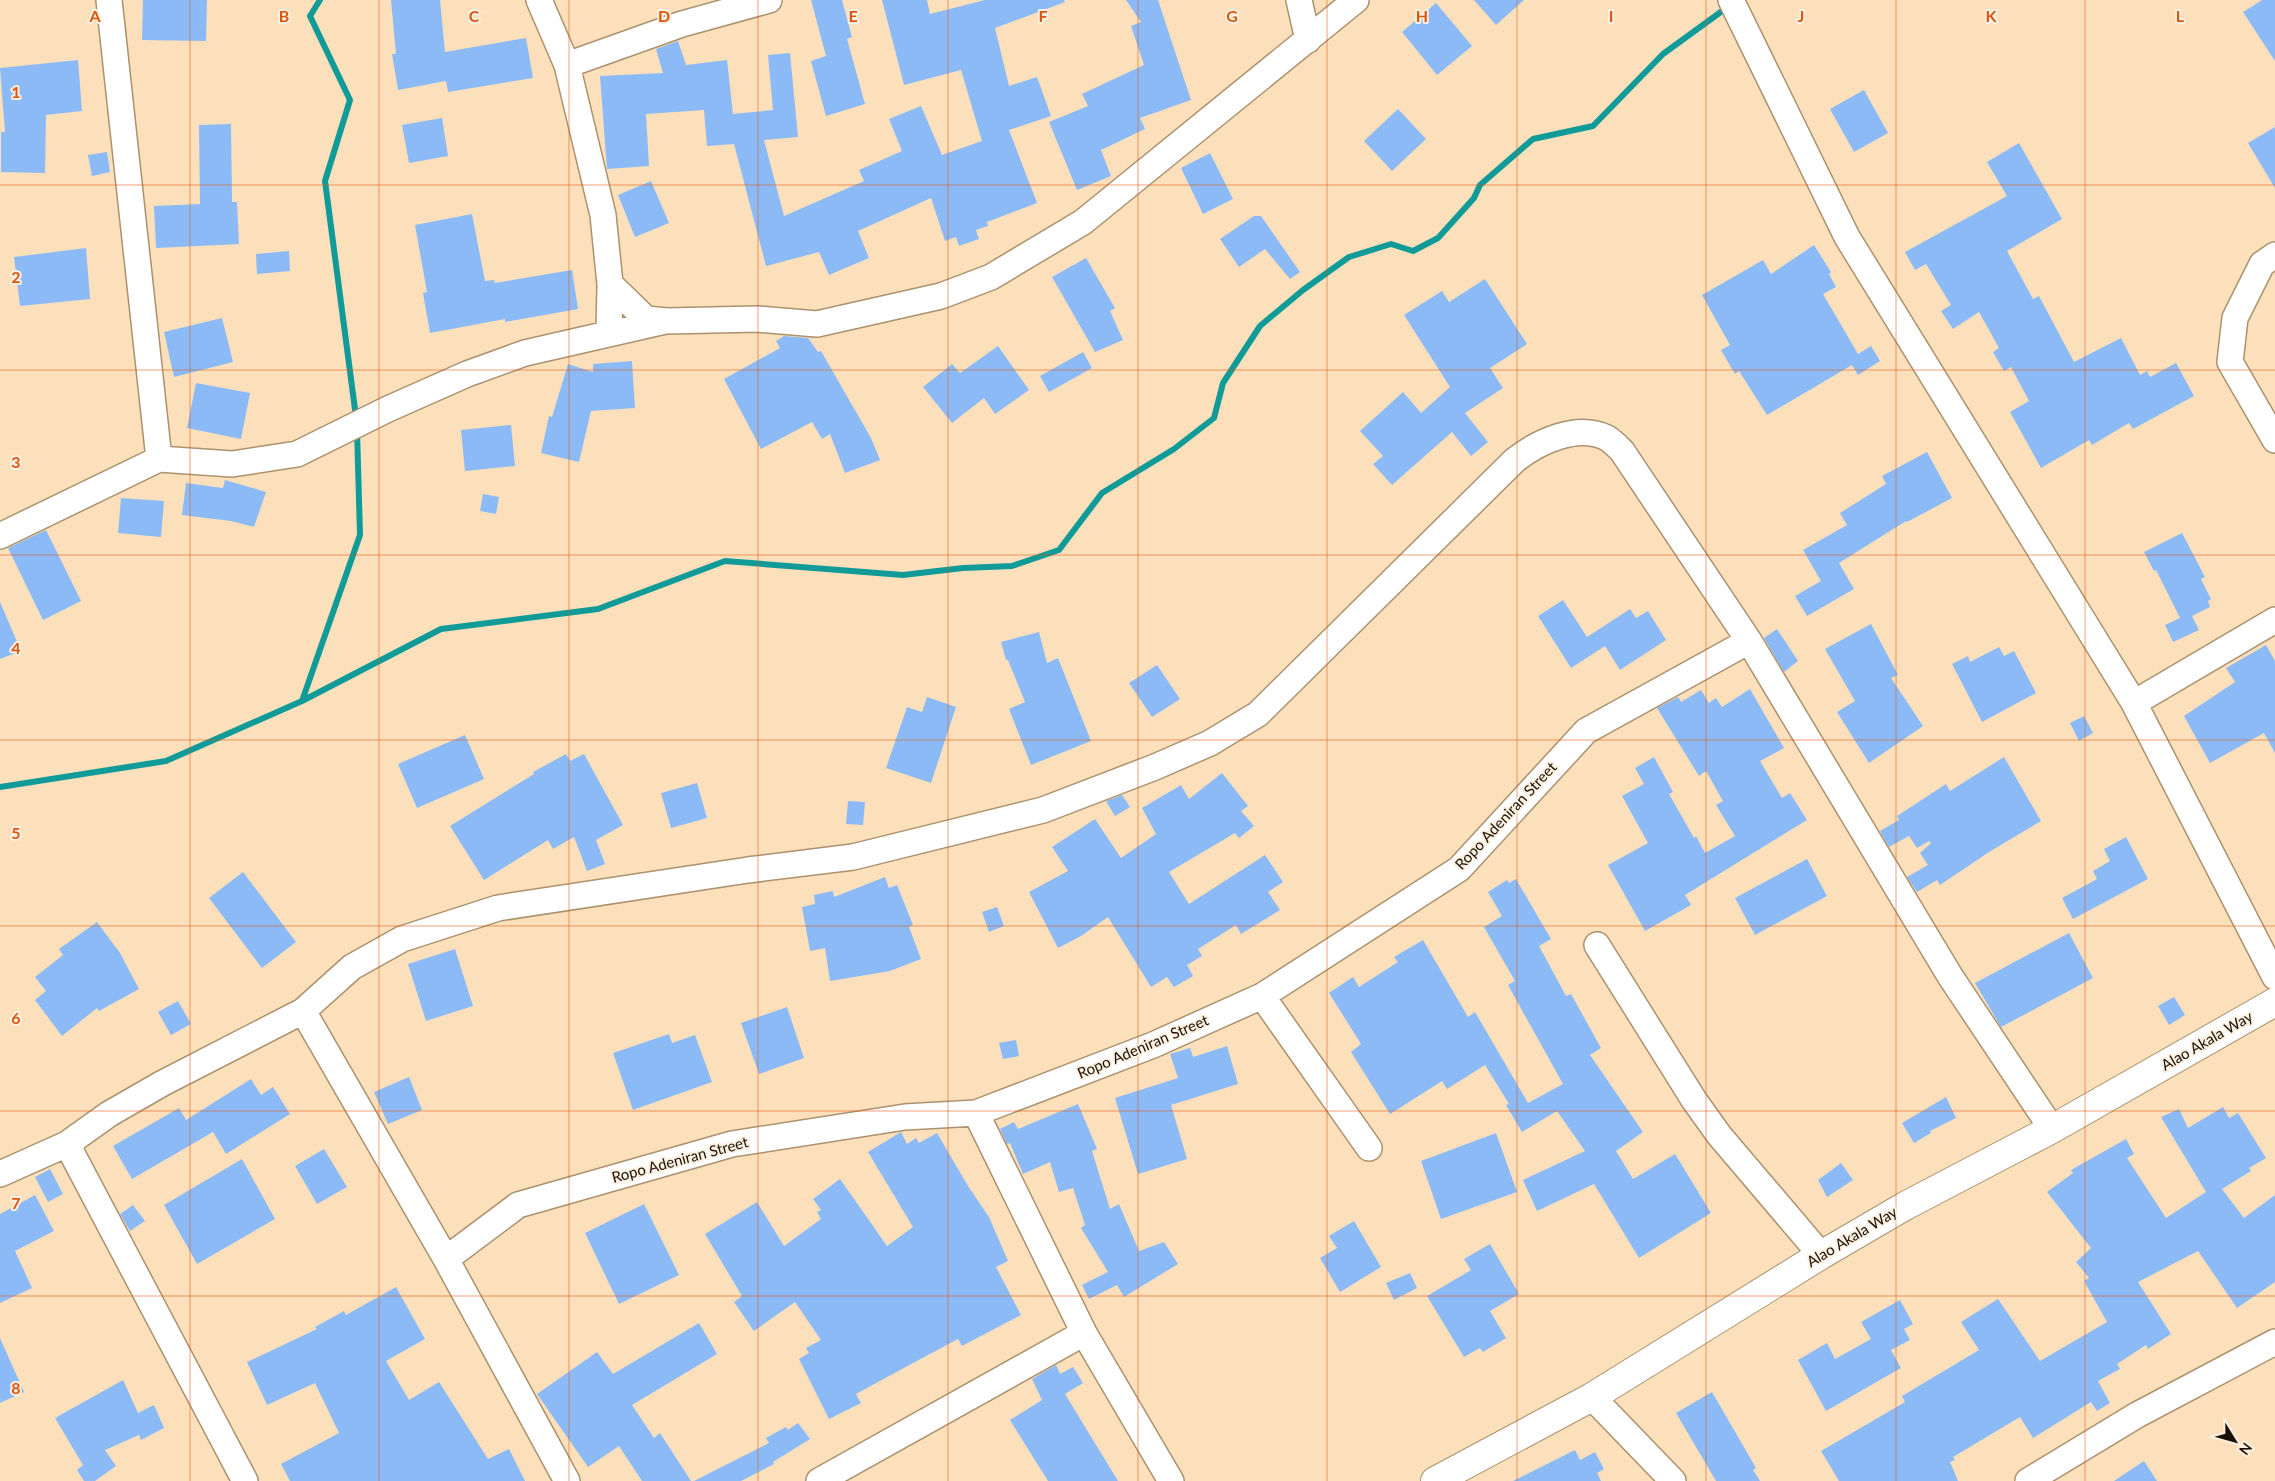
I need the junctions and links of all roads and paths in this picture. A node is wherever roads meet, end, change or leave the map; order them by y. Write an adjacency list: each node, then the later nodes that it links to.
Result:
1 (109, 0): 14 (street)
2 (539, 0): 8 (street)
3 (769, 0): 8 (street)
4 (1299, 0): 7 (street)
5 (1356, 0): 7 (street)
6 (1731, 0): 18 (street)
7 (1308, 40): 11 (street)
8 (567, 65): 10 (street)
9 (2275, 255): 13 (street)
10 (610, 284): 11 (street); 12 (street)
11 (667, 321): 12 (street)
12 (610, 333): 14 (street)
13 (2275, 440)
14 (158, 459): 15 (street)
15 (0, 536)
16 (2275, 620): 18 (street)
17 (1749, 641): 21 (street, Ropo Adeniran Street); 23 (street); 25 (street)
18 (2134, 703): 20 (street)
19 (1597, 945): 29 (street)
20 (2275, 977)
21 (1262, 996): 24 (street, Ropo Adeniran Street); 27 (street)
22 (2275, 1002): 25 (street, Alao Akala Way)
23 (303, 1011): 26 (street); 30 (street)
24 (976, 1113): 30 (street, Ropo Adeniran Street); 31 (street)
25 (2052, 1129): 29 (street, Alao Akala Way)
26 (67, 1144): 28 (street); 34 (street)
27 (1369, 1148)
28 (0, 1174)
29 (1821, 1255): 33 (street, Alao Akala Way)
30 (446, 1259): 35 (street)
31 (1084, 1333): 36 (street); 37 (street)
32 (2275, 1342): 40 (street)
33 (1592, 1398): 38 (street, Alao Akala Way); 39 (street)
34 (245, 1481)
35 (567, 1481)
36 (819, 1481)
37 (1171, 1481)
38 (1435, 1481)
39 (1673, 1481)
40 (2028, 1481)

